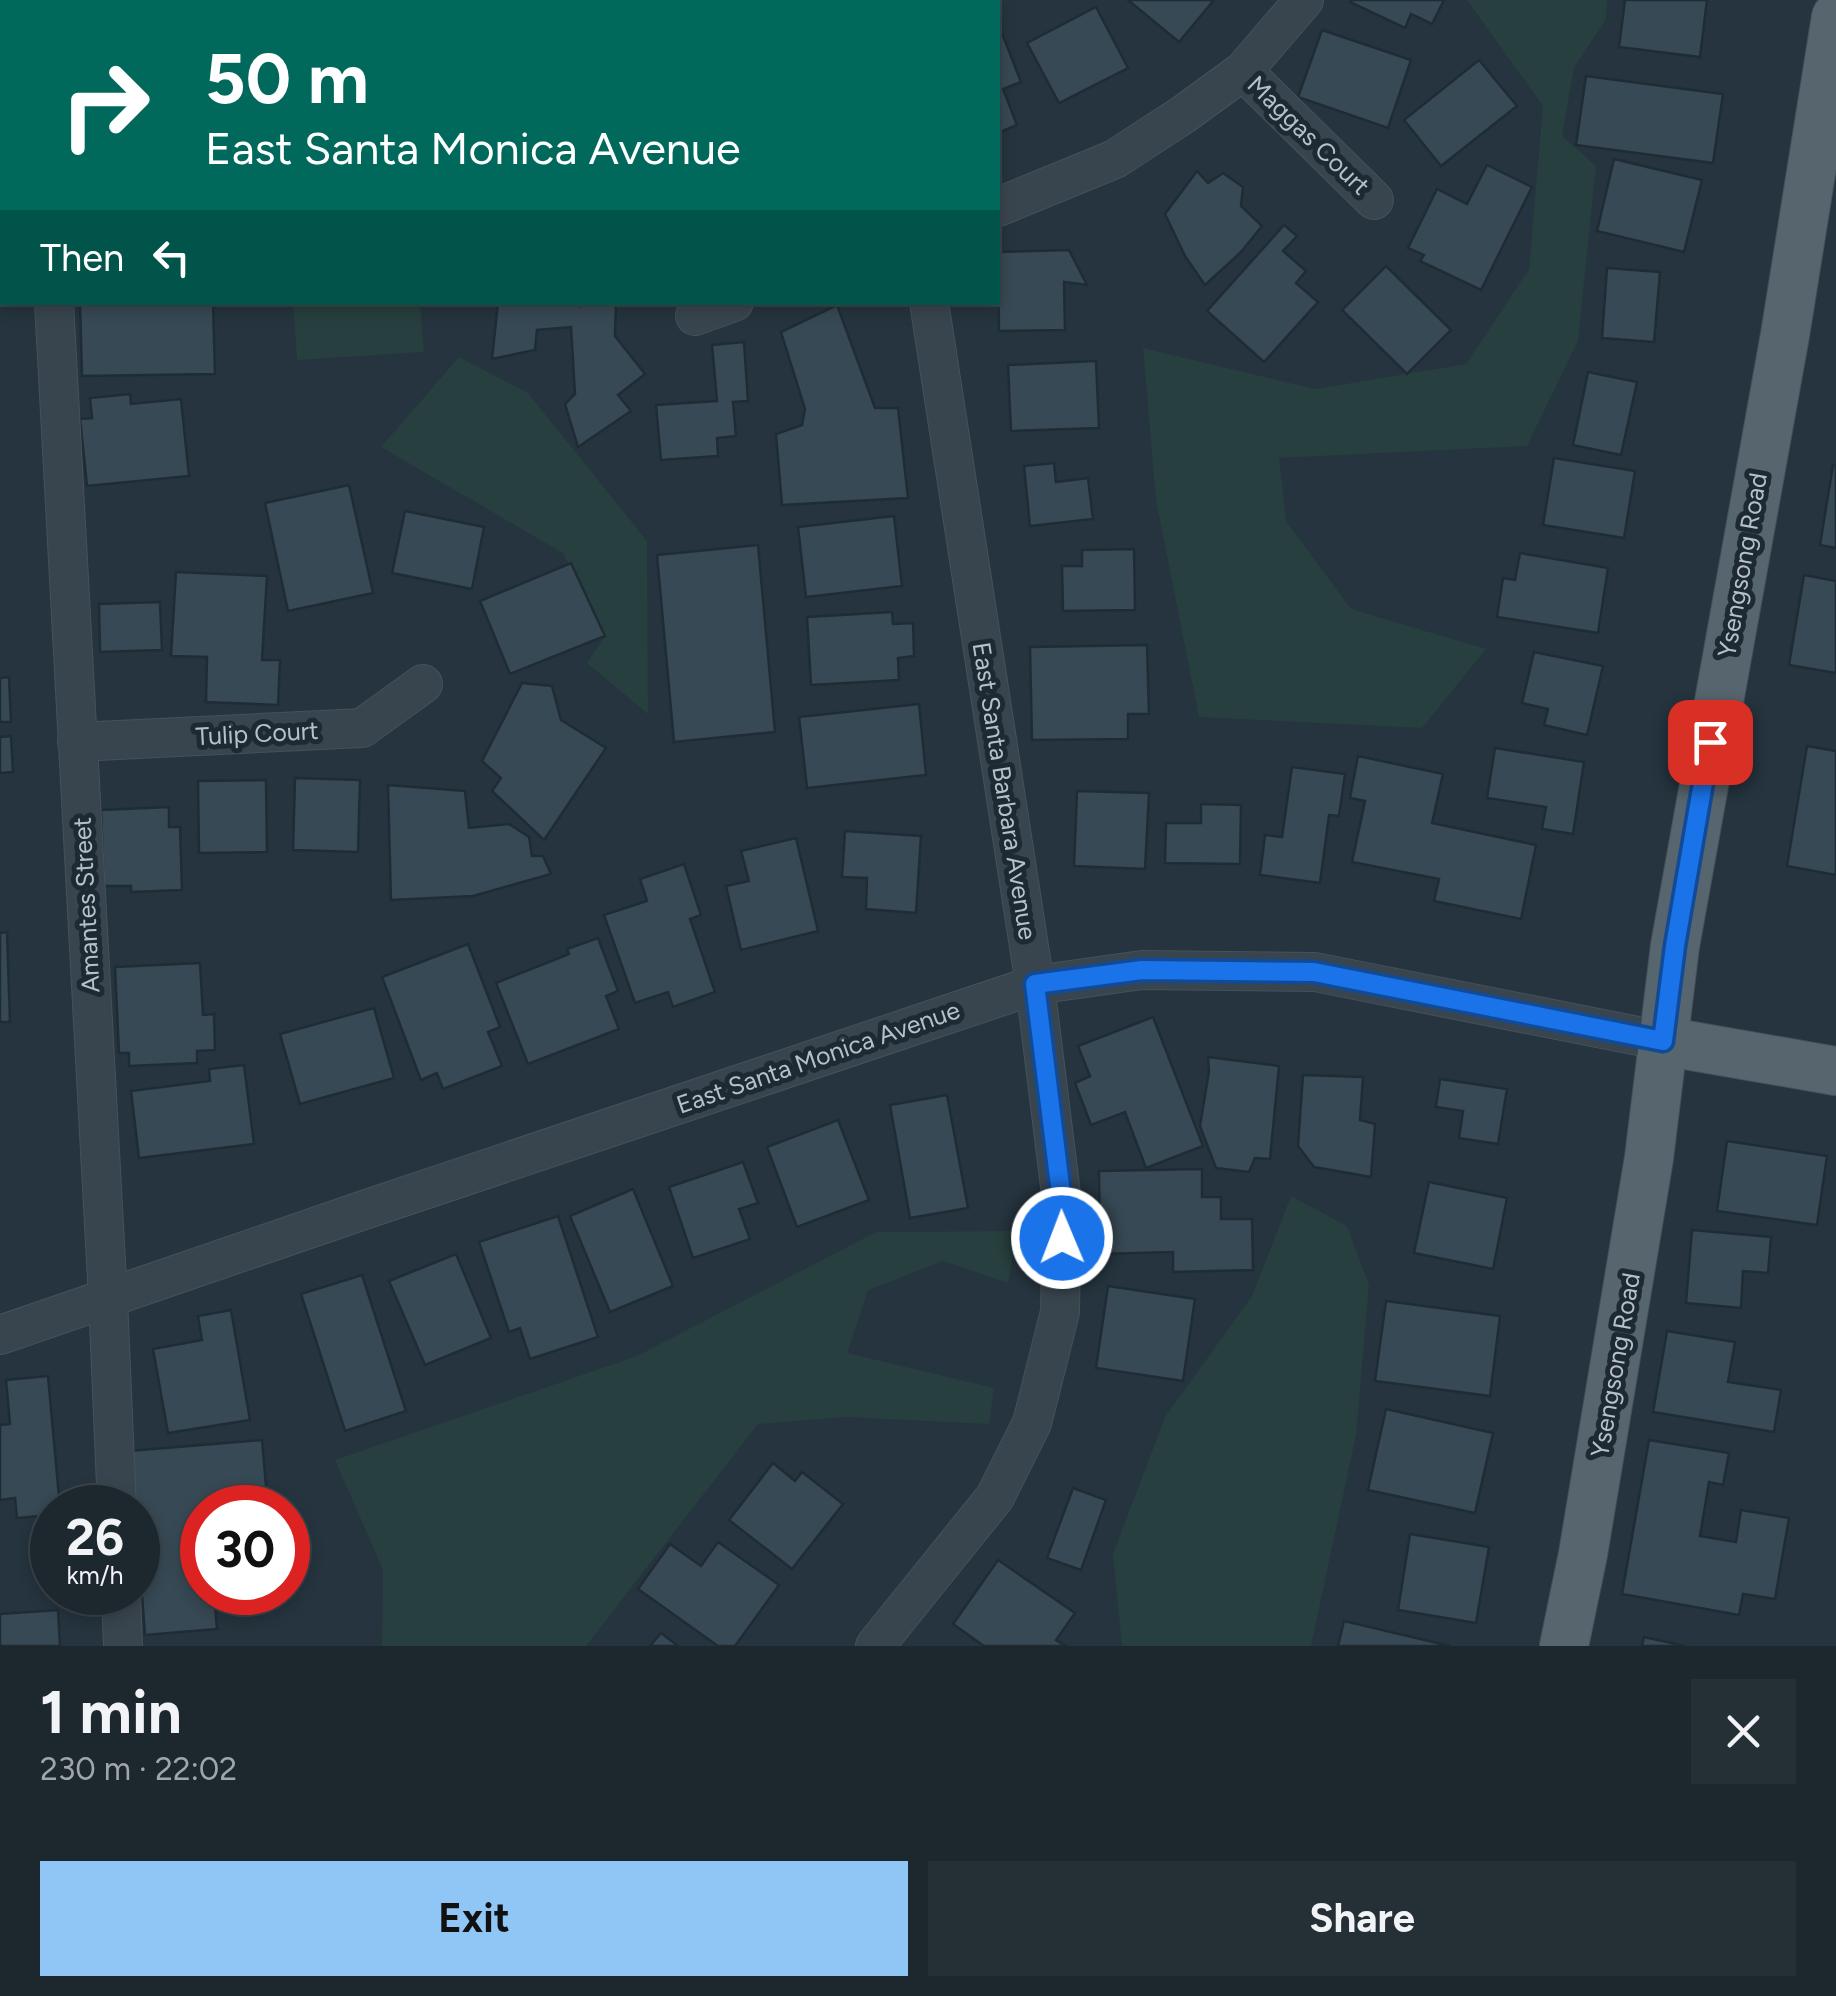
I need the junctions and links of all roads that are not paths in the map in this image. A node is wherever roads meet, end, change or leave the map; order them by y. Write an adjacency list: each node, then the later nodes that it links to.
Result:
1 (1304, 0): 3 (street)
2 (1836, 18): 13 (main road, Ysengsong Road)
3 (1243, 71): 4 (street, Maggas Court); 5 (street)
4 (1374, 200)
5 (1000, 206)
6 (54, 305): 11 (street, Amantes Street)
7 (726, 305): 9 (street)
8 (929, 305): 12 (street, East Santa Barbara Avenue)
9 (695, 316)
10 (422, 684): 11 (street, Tulip Court)
11 (77, 742): 15 (street, Amantes Street)
12 (1035, 984): 13 (street, East Santa Monica Avenue); 15 (street, East Santa Monica Avenue); 20 (street, East Santa Barbara Avenue)
13 (1663, 1041): 14 (main road); 21 (main road, Ysengsong Road)
14 (1836, 1072)
15 (108, 1298): 16 (street, East Santa Monica Avenue); 17 (street, Amantes Street)
16 (0, 1336)
17 (116, 1485)
18 (122, 1615): 19 (street)
19 (123, 1646)
20 (875, 1646)
21 (1564, 1646)

